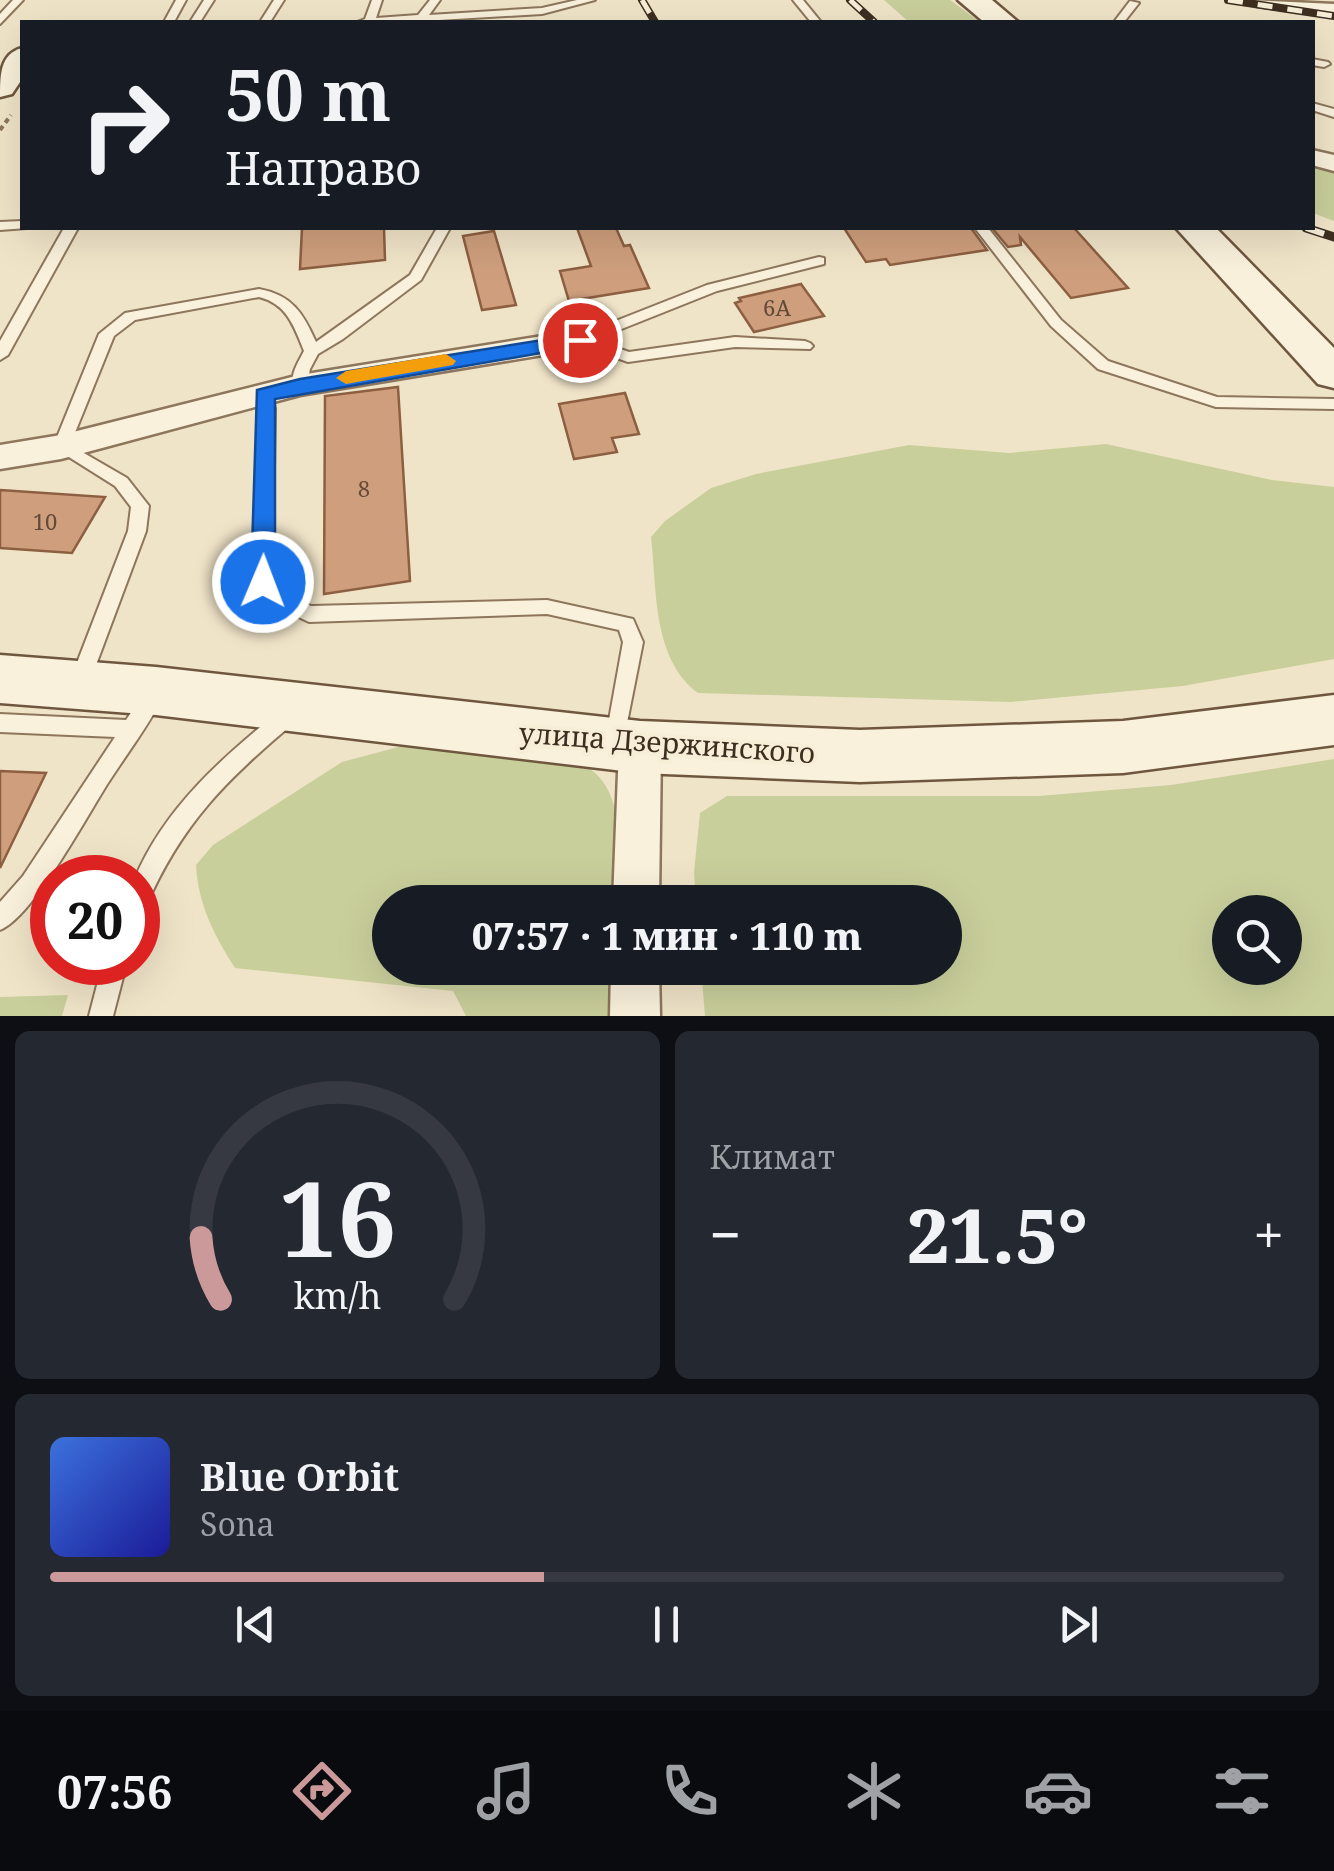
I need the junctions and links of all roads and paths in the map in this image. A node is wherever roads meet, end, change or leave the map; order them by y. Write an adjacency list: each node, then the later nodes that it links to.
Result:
1 (18, 0): 15 (lane)
2 (435, 0): 9 (lane)
3 (590, 0): 8 (lane)
4 (798, 0): 13 (lane)
5 (1258, 0): 7 (street)
6 (1134, 3): 14 (lane)
7 (1334, 10)
8 (542, 11): 11 (lane); 12 (lane)
9 (422, 18): 10 (lane); 11 (lane)
10 (394, 20)
11 (447, 20)
12 (553, 20)
13 (814, 20)
14 (1121, 20)
15 (0, 22)
16 (20, 61): 17 (main road)
17 (0, 87)
18 (70, 230): 26 (lane)
19 (442, 230): 25 (lane)
20 (983, 230): 30 (lane)
21 (1197, 230): 27 (main road)
22 (819, 262): 23 (lane)
23 (580, 340): 24 (lane); 28 (street)
24 (805, 346)
25 (312, 351): 28 (lane); 31 (lane)
26 (0, 355)
27 (1334, 374)
28 (300, 385): 29 (street)
29 (264, 395): 31 (street); 39 (lane)
30 (1334, 404)
31 (61, 447): 32 (street); 34 (lane)
32 (0, 457)
33 (0, 679): 34 (main road, улица Дзержинского)
34 (78, 684): 36 (main road, улица Дзержинского)
35 (298, 708): 36 (main road, улица Дзержинского); 39 (main road, улица Дзержинского); 40 (lane)
36 (145, 710): 38 (lane); 42 (lane)
37 (1334, 720): 39 (main road, улица Дзержинского)
38 (0, 723)
39 (627, 745): 41 (street)
40 (156, 855)
41 (635, 885)
42 (0, 920)
43 (108, 985): 45 (lane)
44 (635, 985): 46 (street)
45 (101, 1016)
46 (636, 1016)

